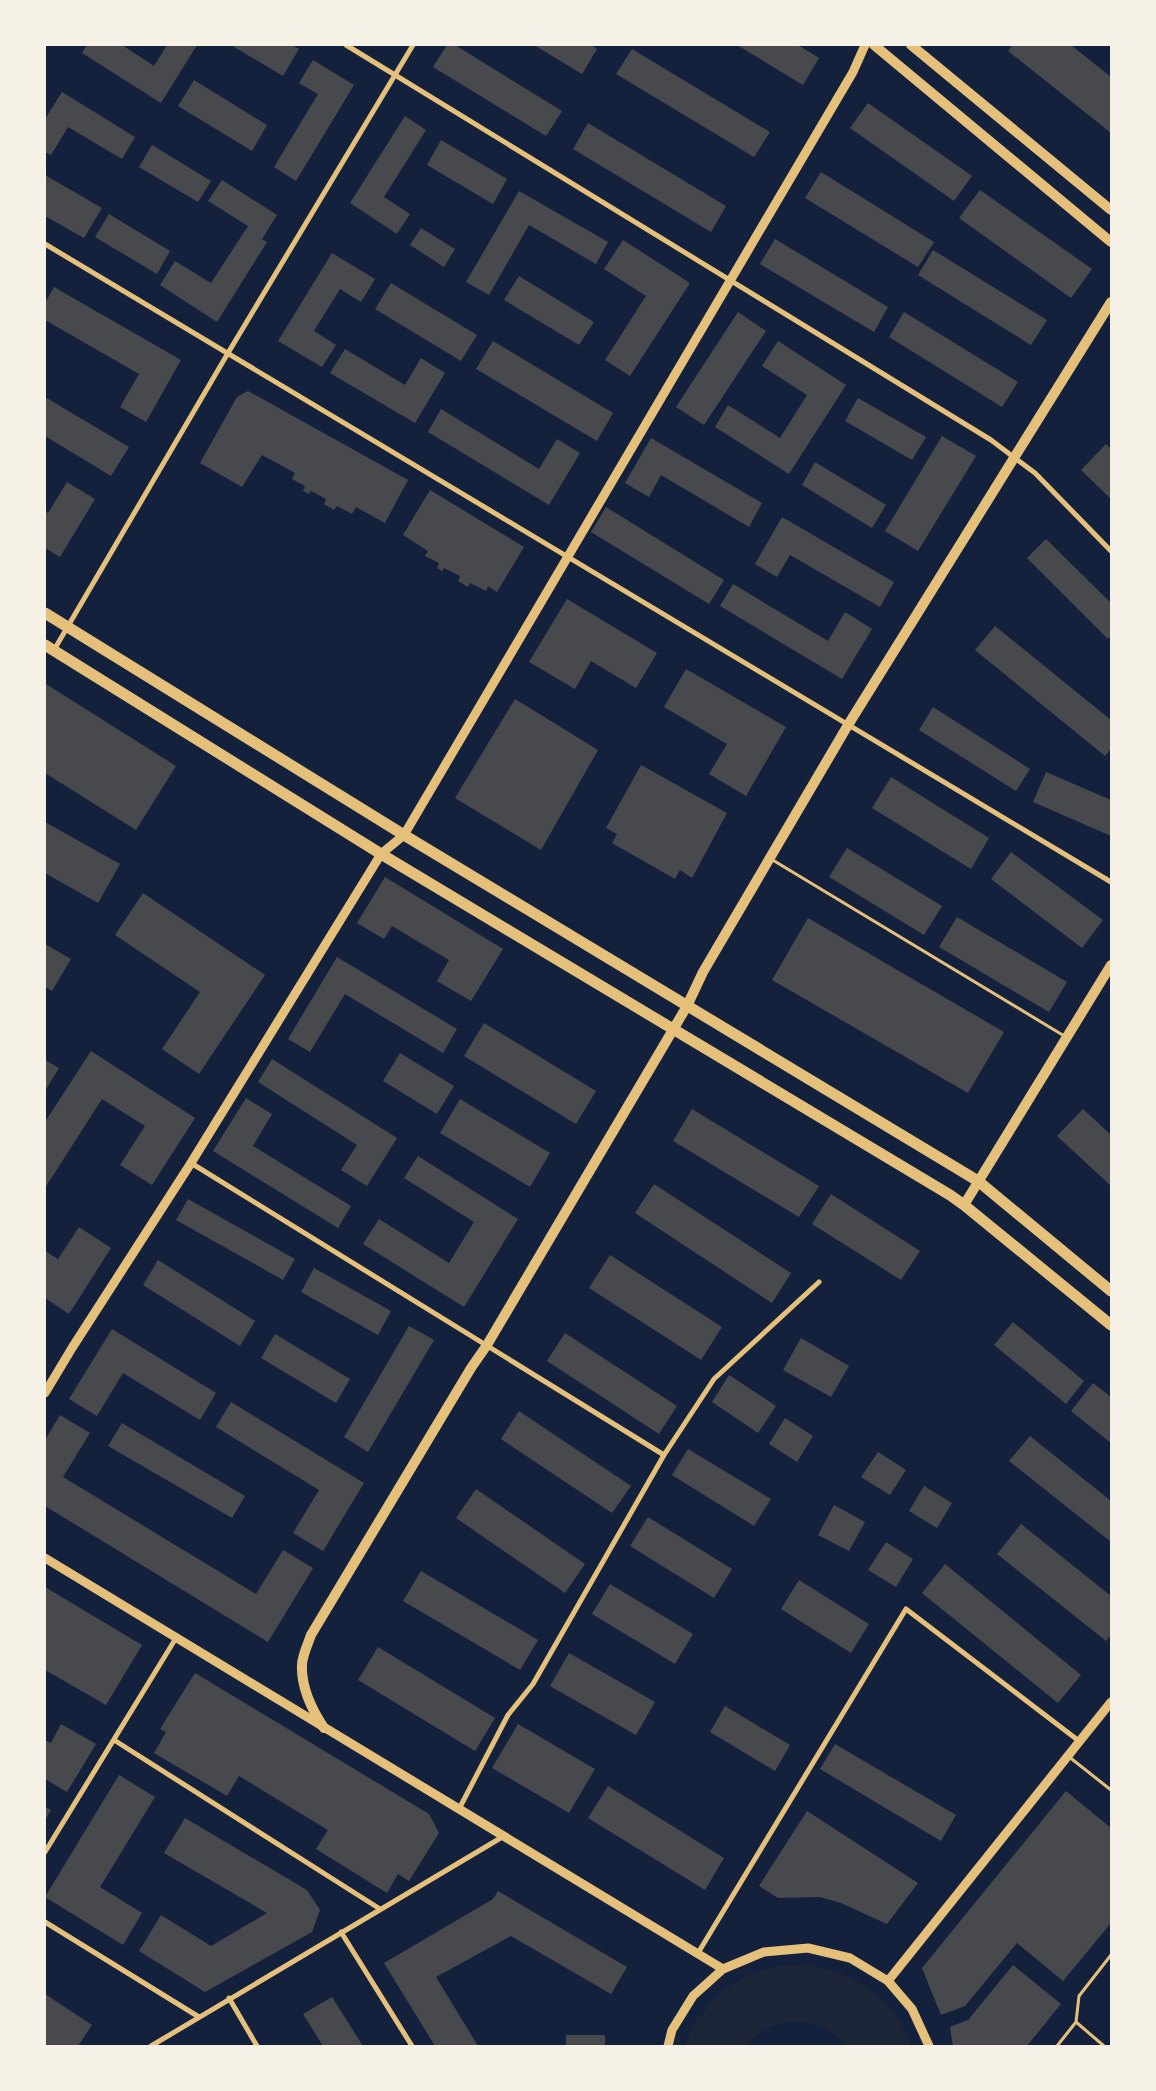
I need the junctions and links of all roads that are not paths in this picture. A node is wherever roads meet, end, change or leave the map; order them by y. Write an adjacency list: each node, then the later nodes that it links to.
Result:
1 (346, 45): 6 (street)
2 (413, 45): 6 (street)
3 (865, 45): 10 (street)
4 (874, 45): 8 (main road)
5 (912, 45): 7 (main road)
6 (395, 75): 10 (street); 12 (street)
7 (1111, 210)
8 (1111, 242)
9 (45, 244): 12 (street)
10 (730, 280): 13 (street); 15 (street)
11 (1111, 302): 13 (main road)
12 (228, 353): 15 (street); 17 (street)
13 (1016, 456): 14 (street); 19 (main road)
14 (1111, 551)
15 (568, 556): 19 (street); 20 (street)
16 (45, 613): 17 (main road)
17 (68, 627): 18 (street); 20 (main road)
18 (50, 648): 21 (main road)
19 (848, 724): 22 (main road); 23 (street)
20 (404, 835): 21 (street); 25 (main road)
21 (381, 854): 26 (main road); 28 (street)
22 (770, 858): 25 (main road); 27 (lane)
23 (1111, 882)
24 (1111, 965): 27 (main road)
25 (687, 1006): 26 (main road); 29 (main road)
26 (673, 1028): 30 (main road); 34 (main road)
27 (1066, 1037): 29 (main road)
28 (191, 1164): 34 (street); 35 (street)
29 (978, 1181): 30 (main road); 32 (main road)
30 (964, 1205): 33 (main road)
31 (819, 1282): 36 (street)
32 (1111, 1291)
33 (1111, 1325)
34 (487, 1345): 36 (street); 40 (main road)
35 (45, 1394)
36 (664, 1455): 45 (street)
37 (45, 1558): 38 (street)
38 (176, 1638): 40 (street); 41 (street)
39 (1111, 1702): 42 (street)
40 (324, 1728): 45 (street)
41 (114, 1740): 47 (street); 48 (street)
42 (1080, 1741): 43 (street); 51 (street)
43 (1068, 1756): 44 (lane); 54 (street)
44 (1111, 1790)
45 (459, 1808): 46 (street)
46 (504, 1836): 48 (street); 51 (street)
47 (45, 1852)
48 (380, 1909): 50 (street)
49 (45, 1922): 56 (street)
50 (341, 1932): 55 (street); 60 (street)
51 (698, 1953): 53 (street)
52 (1111, 1955): 57 (lane)
53 (723, 1969): 54 (street); 61 (street)
54 (888, 1981): 62 (street)
55 (229, 1998): 56 (street); 59 (street)
56 (200, 2017): 58 (street)
57 (1076, 2022): 63 (lane); 64 (lane)
58 (151, 2046)
59 (257, 2046)
60 (412, 2046)
61 (668, 2046)
62 (929, 2046)
63 (1057, 2046)
64 (1104, 2046)

